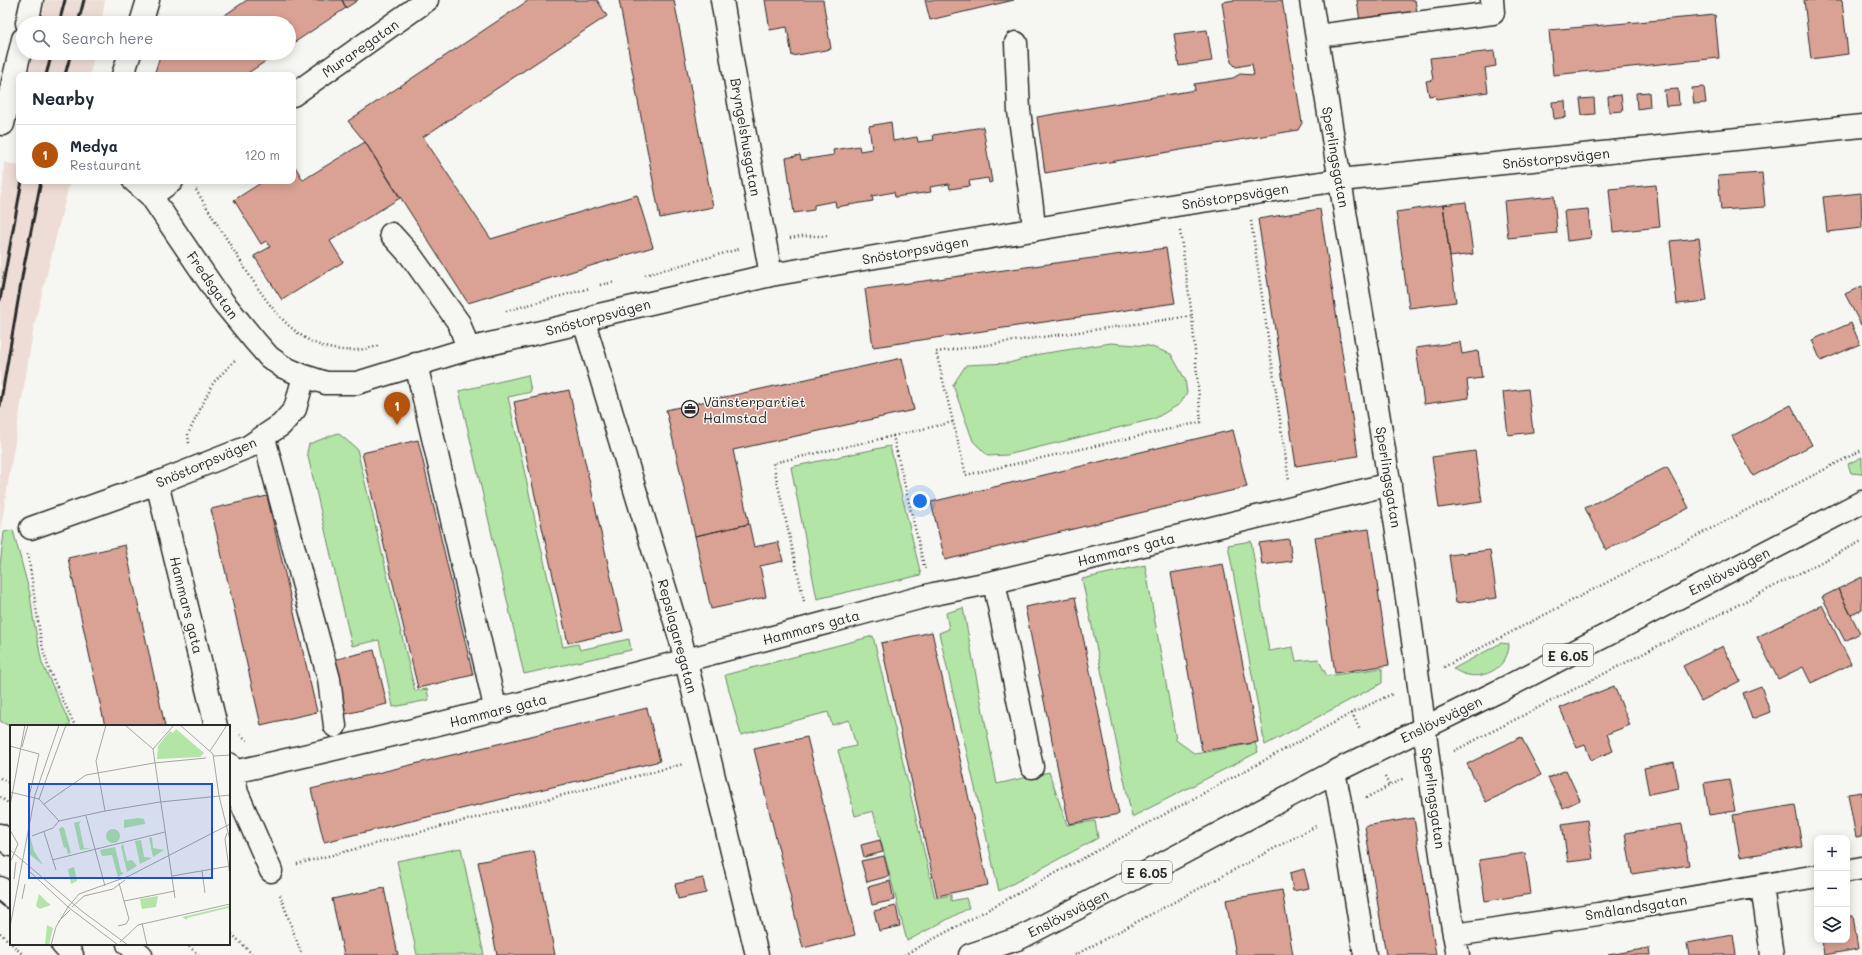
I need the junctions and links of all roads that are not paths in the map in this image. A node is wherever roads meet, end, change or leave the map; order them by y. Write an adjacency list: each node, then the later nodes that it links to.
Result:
1 (32, 0): 7 (main road)
2 (148, 0): 8 (main road)
3 (427, 0): 16 (main road, Muraregatan)
4 (722, 0): 25 (main road, Bryngelshusgatan)
5 (1312, 0): 9 (main road, Sperlingsgatan)
6 (1492, 0): 9 (main road)
7 (29, 16)
8 (143, 16)
9 (1317, 36): 19 (main road, Sperlingsgatan)
10 (1016, 43): 23 (main road)
11 (19, 60): 13 (main road)
12 (128, 60): 14 (main road)
13 (17, 72)
14 (124, 72)
15 (16, 77): 17 (main road)
16 (296, 93)
17 (7, 125)
18 (1862, 126): 19 (main road, Snöstorpsvägen)
19 (1340, 180): 23 (main road, Snöstorpsvägen); 32 (main road, Sperlingsgatan)
20 (137, 184): 22 (main road, Fredsgatan)
21 (168, 184): 22 (main road)
22 (151, 196): 29 (main road, Fredsgatan)
23 (1034, 230): 25 (main road, Snöstorpsvägen)
24 (391, 234): 27 (main road)
25 (771, 275): 26 (main road, Snöstorpsvägen)
26 (584, 322): 27 (main road, Snöstorpsvägen); 36 (main road, Repslagaregatan)
27 (468, 349): 28 (main road, Snöstorpsvägen)
28 (416, 364): 29 (main road, Snöstorpsvägen); 37 (main road)
29 (304, 376): 30 (main road, Snöstorpsvägen)
30 (264, 438): 31 (main road, Snöstorpsvägen); 39 (main road)
31 (157, 483): 34 (main road, Snöstorpsvägen); 38 (main road, Hammars gata)
32 (1390, 484): 35 (main road, Hammars gata); 40 (main road, Sperlingsgatan)
33 (1862, 502): 40 (main road, Enslövsvägen / E 6.05)
34 (31, 528)
35 (994, 582): 36 (main road, Hammars gata); 41 (main road)
36 (687, 661): 37 (main road, Hammars gata); 59 (main road, Repslagaregatan)
37 (496, 711): 42 (main road, Hammars gata)
38 (216, 725)
39 (335, 726)
40 (1425, 726): 43 (main road, Enslövsvägen / E 6.05); 56 (main road, Sperlingsgatan)
41 (1032, 767)
42 (231, 768): 48 (main road, Hammars gata)
43 (1334, 772): 53 (main road, Enslövsvägen / E 6.05); 62 (main road)
44 (0, 835): 45 (main road)
45 (10, 844)
46 (1862, 868): 47 (main road)
47 (1850, 870)
48 (271, 871)
49 (1814, 877): 50 (main road, Smålandsgatan)
50 (1762, 887): 56 (main road, Smålandsgatan); 63 (main road)
51 (0, 888): 52 (main road)
52 (10, 896)
53 (1020, 938): 60 (main road, Enslövsvägen / E 6.05); 61 (main road, Enslövsvägen / E 6.05)
54 (63, 945): 57 (main road)
55 (129, 945): 58 (main road)
56 (1456, 945)
57 (72, 955)
58 (141, 955)
59 (757, 955)
60 (970, 955)
61 (1000, 955)
62 (1364, 955)
63 (1772, 955)

